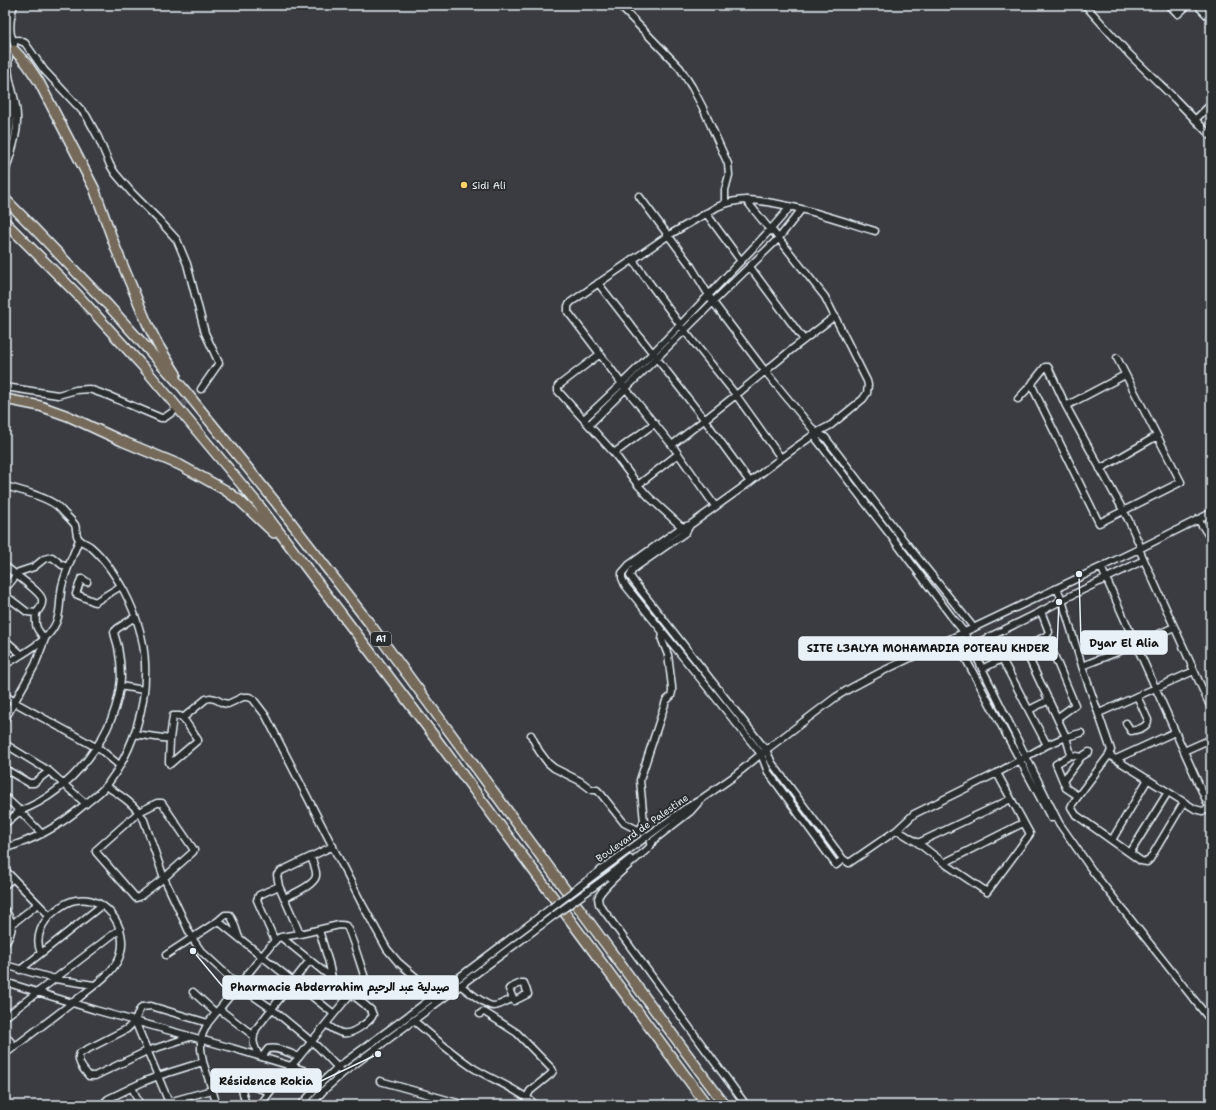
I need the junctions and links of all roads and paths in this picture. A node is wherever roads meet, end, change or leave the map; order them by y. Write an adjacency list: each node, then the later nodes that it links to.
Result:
1 (8, 5): 8 (street)
2 (14, 5): 11 (street)
3 (619, 5): 24 (street)
4 (1085, 5): 14 (street)
5 (1169, 5): 6 (street)
6 (1188, 5)
7 (1200, 8): 9 (street)
8 (5, 17)
9 (1211, 19)
10 (5, 34): 11 (street)
11 (10, 48): 18 (street); 51 (highway); 52 (street)
12 (5, 84): 18 (street)
13 (1211, 104): 14 (street)
14 (1195, 120): 15 (street)
15 (1203, 128): 16 (street); 17 (street)
16 (1211, 130)
17 (1211, 136)
18 (10, 145): 19 (street); 20 (street)
19 (5, 151)
20 (5, 172)
21 (639, 196): 31 (street)
22 (5, 199): 51 (highway, A1)
23 (746, 200): 24 (street); 25 (street); 29 (street)
24 (725, 203): 27 (street)
25 (790, 207): 26 (street); 29 (street)
26 (802, 210): 30 (street); 32 (street)
27 (706, 213): 31 (street); 34 (street)
28 (5, 222): 80 (highway, A1)
29 (771, 230): 32 (street); 34 (street)
30 (874, 231)
31 (669, 235): 33 (street); 37 (street)
32 (779, 238): 35 (street); 39 (street)
33 (632, 259): 36 (street); 40 (street)
34 (741, 261): 37 (street)
35 (750, 267): 38 (street); 41 (street)
36 (598, 282): 42 (street); 43 (street)
37 (709, 295): 38 (street); 40 (street)
38 (713, 302): 40 (street); 46 (street)
39 (835, 316): 41 (street); 62 (street)
40 (682, 327): 42 (street); 44 (street); 53 (street)
41 (804, 340): 46 (street)
42 (652, 353): 44 (street); 49 (street)
43 (600, 354): 49 (street); 59 (street)
44 (656, 358): 49 (street); 58 (street)
45 (1117, 358): 47 (street)
46 (765, 371): 53 (street); 62 (street)
47 (1126, 375): 56 (street); 63 (street)
48 (1032, 384): 55 (street); 56 (street); 73 (street)
49 (624, 386): 59 (street); 60 (street); 61 (street)
50 (5, 387): 57 (street)
51 (182, 387): 267 (highway, A1)
52 (201, 389)
53 (736, 396): 58 (street); 67 (street)
54 (5, 399): 80 (highway)
55 (1018, 399)
56 (1066, 406): 68 (street)
57 (174, 412)
58 (704, 419): 64 (street); 69 (street)
59 (584, 420): 61 (street)
60 (655, 423): 64 (street); 65 (street)
61 (589, 425): 65 (street)
62 (816, 433): 67 (street); 99 (street); 100 (street)
63 (1157, 436): 68 (street); 73 (street)
64 (672, 445): 66 (street)
65 (614, 453): 70 (street)
66 (678, 454): 70 (street); 72 (street)
67 (781, 458): 69 (street)
68 (1100, 469): 73 (street)
69 (750, 482): 72 (street)
70 (638, 485): 76 (street)
71 (5, 486): 78 (street)
72 (715, 506): 76 (street)
73 (1123, 512): 79 (street)
74 (1211, 513): 75 (street)
75 (1198, 519): 77 (street); 79 (street)
76 (684, 530): 86 (street); 87 (street)
77 (1211, 539)
78 (79, 540): 83 (street); 90 (street)
79 (1140, 548): 81 (street); 84 (street)
80 (291, 549): 266 (highway, A1)
81 (1144, 560): 88 (street); 98 (street)
82 (5, 566): 85 (street)
83 (68, 567): 85 (street); 104 (street)
84 (1101, 567): 88 (street); 92 (street)
85 (15, 574): 91 (street); 96 (street)
86 (622, 575): 87 (street); 101 (street)
87 (630, 576): 139 (street)
88 (1106, 578): 94 (street); 106 (street)
89 (87, 582): 90 (street)
90 (121, 586): 97 (street)
91 (5, 588)
92 (1057, 588): 94 (street); 99 (street)
93 (5, 595): 96 (street)
94 (1062, 600): 95 (street); 112 (street)
95 (1040, 612): 102 (street); 107 (street)
96 (36, 613): 104 (street)
97 (135, 617): 115 (street); 117 (street)
98 (1174, 627): 106 (street); 114 (street)
99 (974, 628): 100 (street)
100 (964, 632): 103 (street); 107 (street)
101 (663, 633): 142 (street); 170 (street)
102 (1046, 636): 108 (street); 126 (street)
103 (954, 637): 139 (street); 148 (street)
104 (45, 639): 109 (street); 121 (street)
105 (5, 640): 109 (street)
106 (1135, 645): 112 (street); 116 (street)
107 (971, 646): 113 (street)
108 (1024, 648): 110 (street); 120 (street)
109 (21, 654): 111 (street)
110 (1002, 659): 113 (street); 123 (street)
111 (5, 664)
112 (1082, 666): 124 (street)
113 (982, 669): 145 (street)
114 (1194, 671): 116 (street); 122 (street)
115 (120, 686): 117 (street); 138 (street)
116 (1156, 687): 119 (street); 129 (street)
117 (144, 690): 131 (street)
118 (5, 695): 121 (street)
119 (1137, 696): 124 (street); 128 (street)
120 (1048, 700): 123 (street); 126 (street)
121 (14, 702): 127 (street); 138 (street)
122 (1211, 708)
123 (1029, 710): 137 (street)
124 (1099, 713): 144 (street)
125 (183, 718): 134 (street); 134 (street); 177 (street)
126 (1057, 718): 133 (street)
127 (5, 719)
128 (1126, 723)
129 (1175, 732): 141 (street); 147 (street)
130 (1081, 733): 133 (street)
131 (134, 734): 134 (street); 149 (street)
132 (531, 735): 170 (street)
133 (1066, 736): 137 (street); 143 (street)
134 (170, 739)
135 (1211, 739): 141 (street)
136 (5, 744): 151 (street)
137 (1047, 745): 145 (street)
138 (96, 747): 149 (street); 155 (street)
139 (766, 750): 142 (street); 181 (street)
140 (1089, 752): 146 (street)
141 (1184, 752): 164 (street)
142 (761, 754): 161 (street); 181 (street)
143 (1071, 755): 146 (street); 154 (street)
144 (1109, 755): 147 (street); 158 (street)
145 (1026, 756): 148 (street); 167 (street)
146 (1081, 757): 154 (street)
147 (1116, 759): 153 (street)
148 (1019, 760): 152 (street); 167 (street)
149 (119, 765): 156 (street)
150 (5, 769): 151 (street)
151 (49, 771): 155 (street)
152 (997, 773): 160 (street); 171 (street)
153 (1148, 779): 157 (street); 174 (street)
154 (1063, 781): 158 (street)
155 (65, 784): 163 (street); 165 (street)
156 (106, 786): 163 (street); 166 (street)
157 (1168, 792): 162 (street); 179 (street)
158 (1078, 796): 174 (street)
159 (5, 797): 165 (street)
160 (1011, 799): 169 (street); 176 (street)
161 (700, 800): 173 (street, Boulevard de Palestine); 175 (street, Boulevard de Palestine)
162 (1184, 802): 164 (street); 179 (street)
163 (86, 804): 172 (street)
164 (1210, 809)
165 (20, 811): 168 (street); 172 (street)
166 (139, 812): 185 (street); 185 (street); 185 (street)
167 (1056, 818): 229 (street)
168 (5, 823)
169 (1023, 823): 182 (street); 182 (street)
170 (640, 830): 173 (street)
171 (897, 830): 176 (street); 181 (street)
172 (42, 834): 178 (street)
173 (646, 836): 220 (street, Boulevard de Palestine, bridge)
174 (1112, 840): 179 (street)
175 (653, 841): 213 (street, Boulevard de Palestine, bridge); 268 (street)
176 (918, 843): 182 (street)
177 (333, 846): 180 (street); 220 (street)
178 (5, 848)
179 (1130, 853)
180 (311, 857): 187 (street); 188 (street)
181 (844, 859)
182 (944, 863)
183 (5, 870): 184 (street)
184 (13, 878): 186 (street); 189 (street)
185 (164, 878): 199 (street)
186 (5, 885)
187 (279, 886): 188 (street); 201 (street)
188 (285, 898): 197 (street)
189 (38, 904): 192 (street); 194 (street)
190 (102, 905): 192 (street); 195 (street); 203 (street)
191 (5, 910): 194 (street)
192 (49, 915): 203 (street)
193 (218, 921): 199 (street); 200 (street); 200 (street)
194 (12, 924): 202 (street)
195 (120, 929): 209 (street); 214 (street)
196 (319, 930): 197 (street); 210 (street); 218 (street)
197 (300, 934): 198 (street)
198 (281, 937): 201 (street); 206 (street)
199 (192, 938): 204 (street); 215 (street)
200 (239, 938): 205 (street)
201 (275, 941): 205 (street)
202 (5, 944)
203 (41, 954): 208 (street)
204 (166, 955)
205 (262, 957): 212 (street); 215 (street)
206 (310, 960): 210 (street); 212 (street)
207 (5, 965): 208 (street)
208 (20, 970): 209 (street)
209 (55, 979): 214 (street); 216 (street)
210 (332, 979): 218 (street)
211 (5, 982): 216 (street)
212 (293, 982): 222 (street); 224 (street)
213 (462, 984): 219 (street); 220 (street, Boulevard de Palestine)
214 (94, 985): 221 (street)
215 (239, 986): 222 (street); 223 (street)
216 (39, 992): 221 (street); 226 (street)
217 (193, 992): 223 (street)
218 (351, 994): 224 (street); 231 (street)
219 (512, 999)
220 (435, 1000): 228 (street, Boulevard de Palestine); 244 (street, Boulevard de Palestine)
221 (72, 1002): 227 (street); 237 (street)
222 (272, 1009): 233 (street); 236 (street)
223 (218, 1011): 230 (street); 233 (street)
224 (334, 1014): 231 (street)
225 (480, 1014): 254 (street)
226 (5, 1017)
227 (135, 1021): 230 (street); 234 (street); 238 (street); 238 (street)
228 (414, 1021): 245 (street, Boulevard de Palestine); 254 (street)
229 (1211, 1021)
230 (208, 1023): 235 (street)
231 (326, 1024): 236 (street)
232 (5, 1035): 237 (street)
233 (254, 1036): 240 (street)
234 (190, 1037): 235 (street); 238 (street)
235 (201, 1040): 240 (street); 242 (street)
236 (311, 1041): 241 (street); 244 (street)
237 (15, 1047): 239 (street)
238 (147, 1051): 246 (street)
239 (5, 1054)
240 (261, 1057): 241 (street); 243 (street)
241 (299, 1057): 243 (street)
242 (203, 1062): 246 (street); 252 (street)
243 (291, 1066): 250 (street); 253 (street)
244 (338, 1067): 245 (street); 250 (street, Boulevard de Palestine)
245 (343, 1073): 262 (street, Boulevard de Palestine)
246 (158, 1076): 251 (street); 255 (street)
247 (231, 1079): 249 (street)
248 (380, 1081): 263 (street)
249 (240, 1082): 253 (street); 259 (street)
250 (321, 1083): 261 (street, Boulevard de Palestine)
251 (132, 1087): 256 (street); 257 (street)
252 (212, 1090): 255 (street); 258 (street)
253 (270, 1092): 260 (street)
254 (527, 1097): 264 (street); 265 (street)
255 (169, 1104)
256 (104, 1105)
257 (140, 1105)
258 (217, 1105)
259 (246, 1105)
260 (260, 1105)
261 (301, 1105)
262 (311, 1105)
263 (465, 1105)
264 (523, 1105)
265 (536, 1105)
266 (706, 1105)
267 (725, 1105)
268 (746, 1105)

